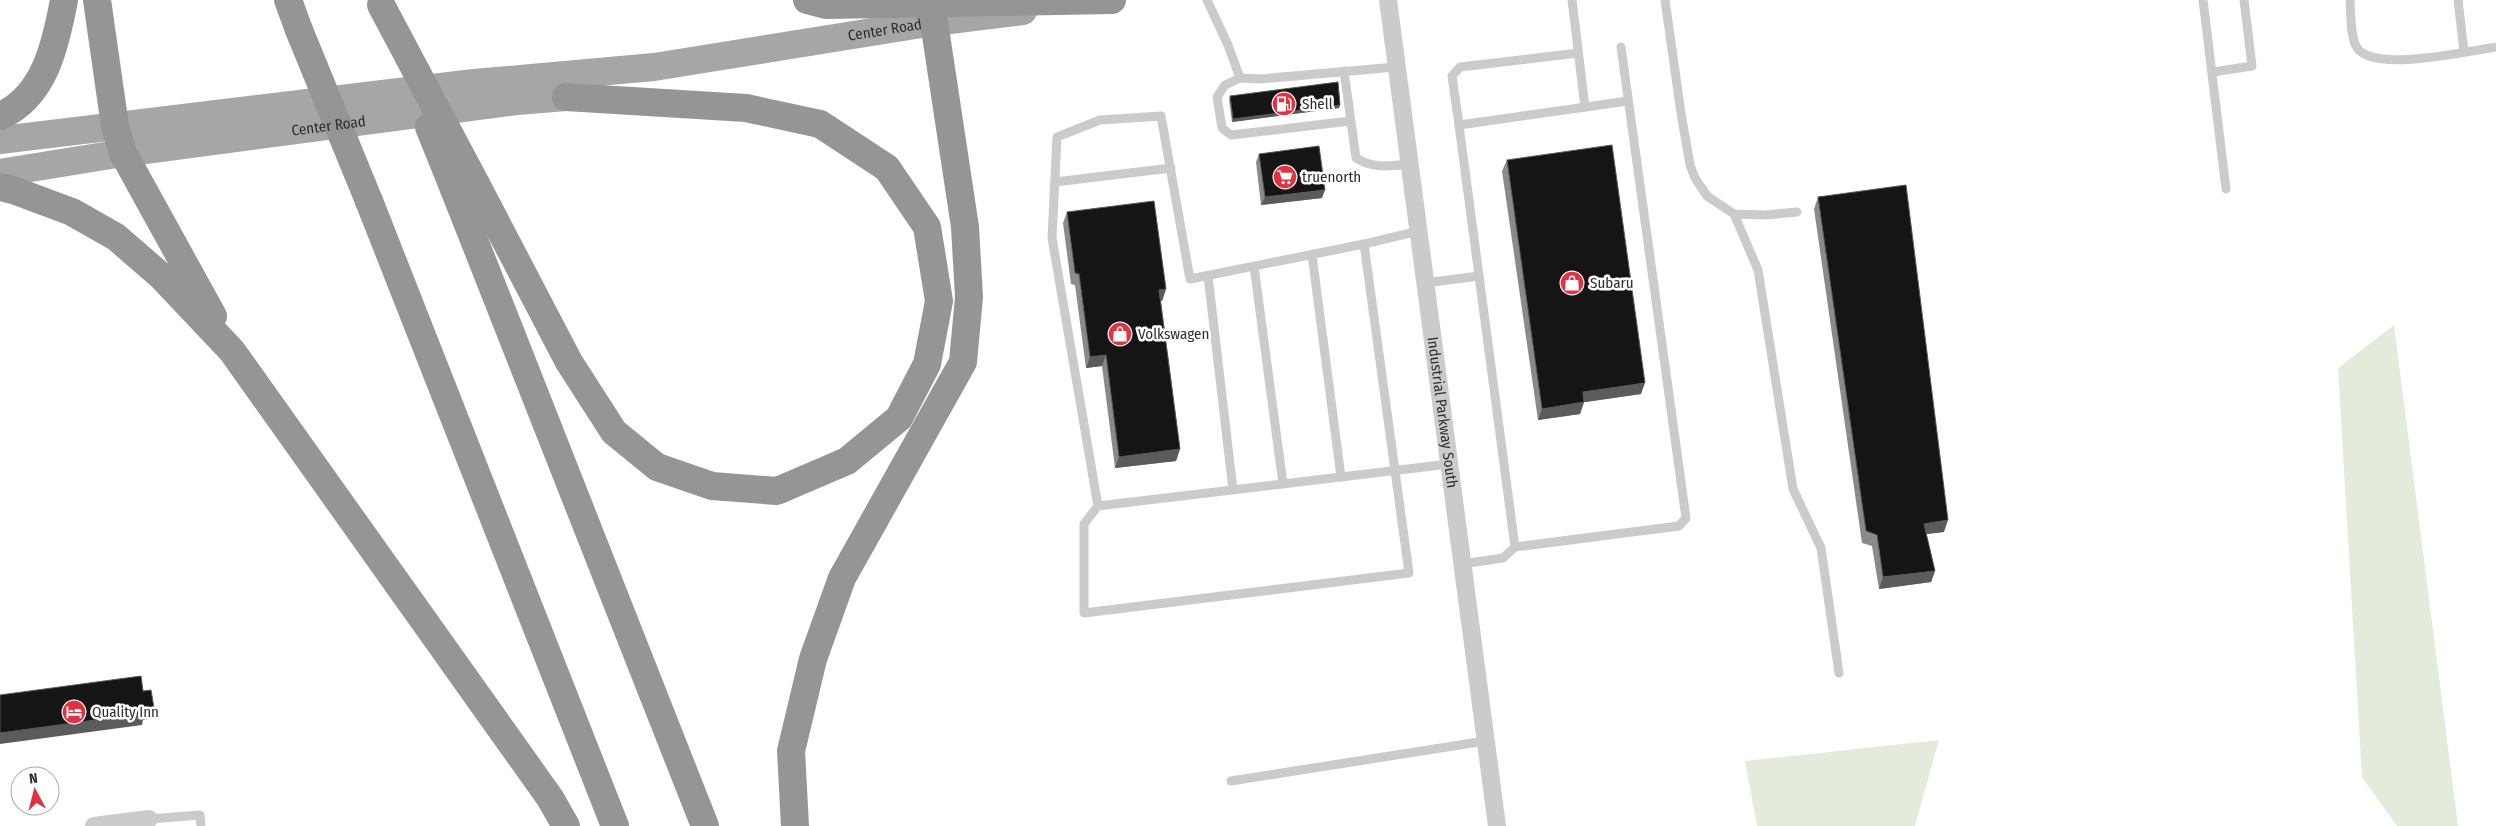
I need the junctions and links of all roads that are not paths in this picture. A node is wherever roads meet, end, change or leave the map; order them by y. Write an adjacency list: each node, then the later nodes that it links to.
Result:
1 (64, 0): 29 (highway)
2 (97, 0): 32 (highway)
3 (288, 0): 67 (highway, bridge)
4 (808, 0): 5 (highway)
5 (1112, 0)
6 (1117, 0): 16 (main road, Center Road)
7 (1207, 0): 25 (lane)
8 (1388, 0): 21 (street, Industrial Parkway South)
9 (1572, 0): 20 (lane)
10 (1665, 0): 43 (lane)
11 (2203, 0): 24 (lane)
12 (2244, 0): 24 (lane)
13 (2350, 0): 19 (lane)
14 (2458, 0): 19 (lane)
15 (380, 3): 40 (highway, bridge)
16 (934, 22): 22 (main road, Center Road); 69 (highway)
17 (1621, 47): 27 (lane)
18 (2496, 47): 19 (lane)
19 (2464, 51)
20 (1578, 53): 28 (lane); 31 (lane)
21 (1396, 66): 23 (lane); 35 (street, Industrial Parkway South)
22 (654, 67): 26 (main road, Center Road); 32 (main road, Center Road)
23 (1344, 71): 25 (lane); 30 (lane)
24 (2213, 72): 41 (lane)
25 (1240, 78): 30 (lane)
26 (566, 97): 34 (main road, Center Road); 40 (highway)
27 (1628, 101): 28 (lane); 58 (lane)
28 (1586, 107): 31 (lane)
29 (0, 116)
30 (1350, 120): 35 (lane)
31 (1459, 125): 49 (lane)
32 (115, 126): 33 (main road, Center Road); 34 (highway)
33 (0, 140)
34 (123, 153): 37 (main road, Center Road); 51 (highway)
35 (1409, 164): 44 (street, Industrial Parkway South)
36 (1171, 168): 38 (lane); 38 (lane); 48 (lane)
37 (0, 173)
38 (1055, 182): 57 (lane)
39 (0, 187): 51 (highway)
40 (465, 187): 68 (highway)
41 (2226, 189)
42 (1797, 212): 43 (lane)
43 (1734, 214): 60 (lane)
44 (1418, 231): 45 (lane); 50 (street, Industrial Parkway South)
45 (1364, 244): 46 (lane); 53 (lane)
46 (1312, 254): 47 (lane); 54 (lane)
47 (1254, 266): 48 (lane); 55 (lane)
48 (1208, 276): 56 (lane)
49 (1479, 276): 50 (lane); 58 (lane)
50 (1425, 283): 52 (street, Industrial Parkway South)
51 (232, 351): 66 (highway)
52 (1449, 464): 53 (lane); 59 (street, Industrial Parkway South)
53 (1396, 471): 54 (lane); 57 (lane)
54 (1341, 477): 55 (lane)
55 (1283, 484): 56 (lane)
56 (1233, 490): 57 (lane)
57 (1098, 506)
58 (1515, 547): 59 (lane)
59 (1462, 564): 61 (street, Industrial Parkway South)
60 (1839, 673)
61 (1485, 741): 62 (lane); 70 (street, Industrial Parkway South)
62 (1231, 781)
63 (149, 819): 64 (street); 65 (lane)
64 (94, 826)
65 (201, 826)
66 (566, 826)
67 (615, 826)
68 (705, 826)
69 (795, 826)
70 (1497, 826)

